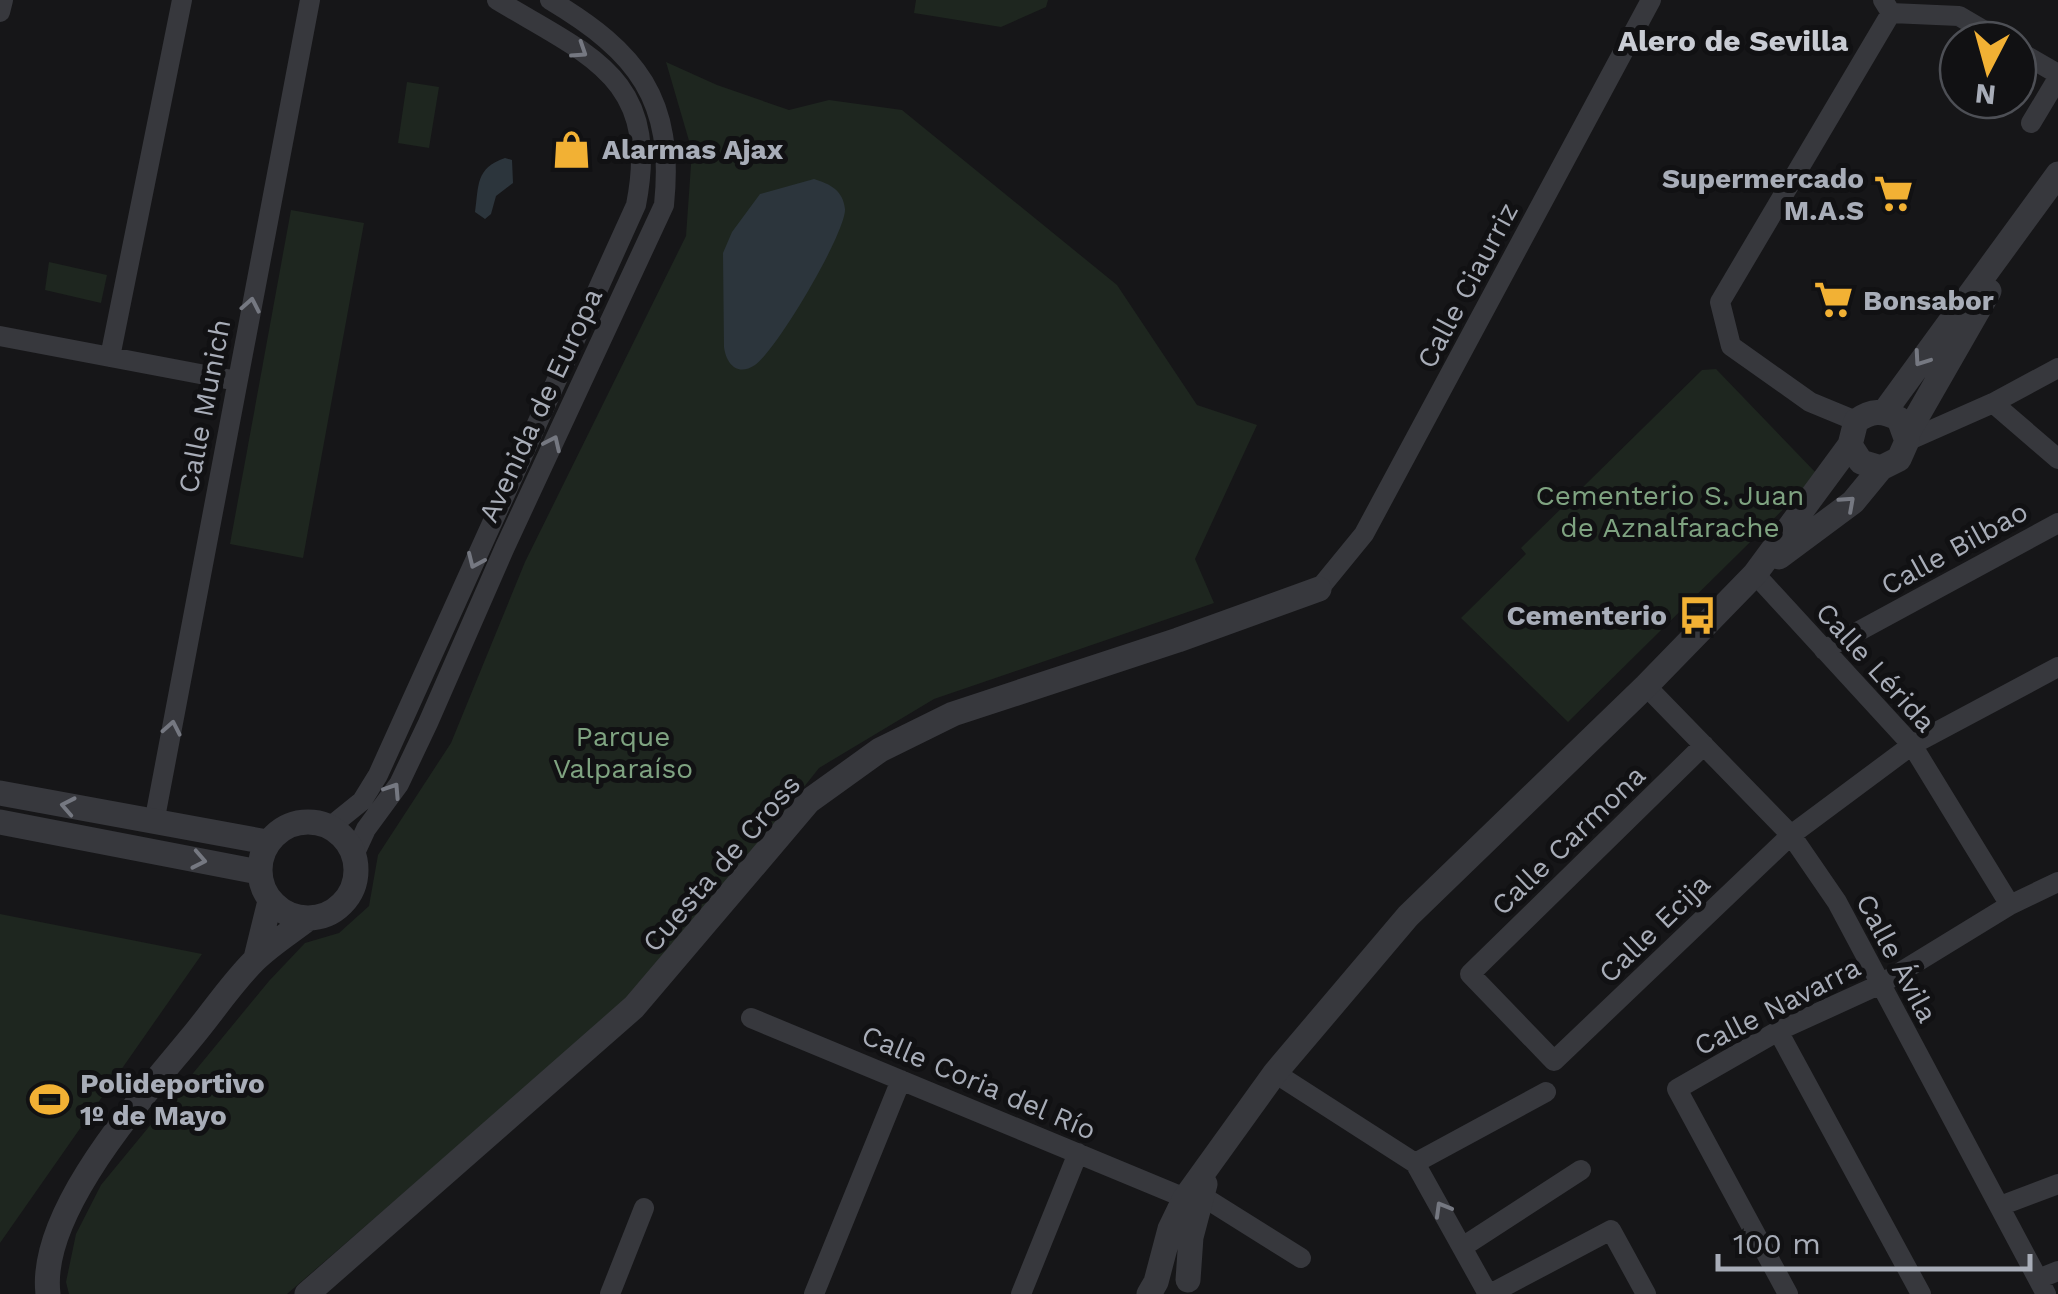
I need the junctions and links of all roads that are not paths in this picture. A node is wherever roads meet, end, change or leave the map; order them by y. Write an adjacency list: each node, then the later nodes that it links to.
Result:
1 (2, 0): 8 (street)
2 (182, 0): 15 (street)
3 (310, 0): 17 (street, Calle Munich, one-way to 3)
4 (496, 0): 35 (street, Avenida de Europa, one-way to 35)
5 (550, 0): 38 (street, Avenida de Europa, one-way to 5)
6 (1651, 0): 26 (street, Calle Ciaurriz)
7 (1887, 7): 9 (street); 20 (street)
8 (0, 12)
9 (1966, 20)
10 (2058, 76): 11 (street)
11 (2030, 123)
12 (2058, 174): 19 (street, one-way to 19)
13 (2058, 197): 21 (street)
14 (0, 336): 15 (street)
15 (110, 357): 17 (street)
16 (2058, 368): 18 (street)
17 (237, 381): 34 (street, Calle Munich, one-way to 17)
18 (1993, 403): 21 (street); 22 (street)
19 (1884, 411): 20 (street); 21 (street)
20 (1853, 433): 23 (street); 25 (street)
21 (1907, 438): 23 (street)
22 (2058, 459)
23 (1881, 468): 25 (street, one-way to 23)
24 (2058, 523): 27 (street, Calle Bilbao)
25 (1754, 574): 27 (street, Calle Lérida); 29 (street)
26 (1319, 588): 66 (street, Cuesta de Cross)
27 (1824, 650): 31 (street, Calle Lérida)
28 (2058, 667): 31 (street, Calle Ecija)
29 (1646, 686): 30 (street, Calle Ávila); 49 (street)
30 (1704, 745): 36 (street, Calle Ávila); 48 (street, Calle Carmona)
31 (1912, 745): 36 (street, Calle Ecija); 42 (street, Calle Lérida)
32 (0, 793): 34 (street, one-way to 32)
33 (0, 822): 39 (street, one-way to 39)
34 (154, 824): 37 (street)
35 (331, 826): 37 (street); 38 (street)
36 (1791, 835): 45 (street, Calle Ávila); 48 (street, Calle Ecija)
37 (267, 842): 39 (street)
38 (354, 855): 43 (street)
39 (259, 872): 41 (street)
40 (2058, 882): 42 (street, Calle Navarra)
41 (270, 901): 43 (street); 44 (street)
42 (2010, 905): 45 (street, Calle Navarra)
43 (309, 918): 44 (street)
44 (256, 958): 65 (street)
45 (1880, 984): 47 (street, Calle Navarra); 57 (street, Calle Ávila)
46 (751, 1018): 50 (street, Calle Coria del Río)
47 (1778, 1032): 72 (street, Calle Navarra); 73 (street)
48 (1554, 1061)
49 (1275, 1073): 53 (street); 56 (street)
50 (901, 1080): 52 (street, Calle Coria del Río); 68 (street)
51 (1546, 1092): 53 (street)
52 (1078, 1153): 56 (street, Calle Coria del Río); 69 (street)
53 (1415, 1163): 59 (street, one-way to 53)
54 (1582, 1170): 59 (street)
55 (2058, 1184): 57 (street)
56 (1194, 1197): 60 (street, Calle Coria del Río); 62 (street); 64 (street)
57 (2000, 1206): 63 (street, Calle Ávila)
58 (644, 1208): 67 (street)
59 (1464, 1246): 70 (street)
60 (1301, 1258)
61 (2058, 1272): 63 (street)
62 (1192, 1287): 64 (street)
63 (2042, 1287)
64 (1152, 1288)
65 (48, 1294)
66 (307, 1294)
67 (610, 1294)
68 (814, 1294)
69 (1021, 1294)
70 (1489, 1294): 71 (street)
71 (1646, 1294)
72 (1788, 1294)
73 (1920, 1294)

